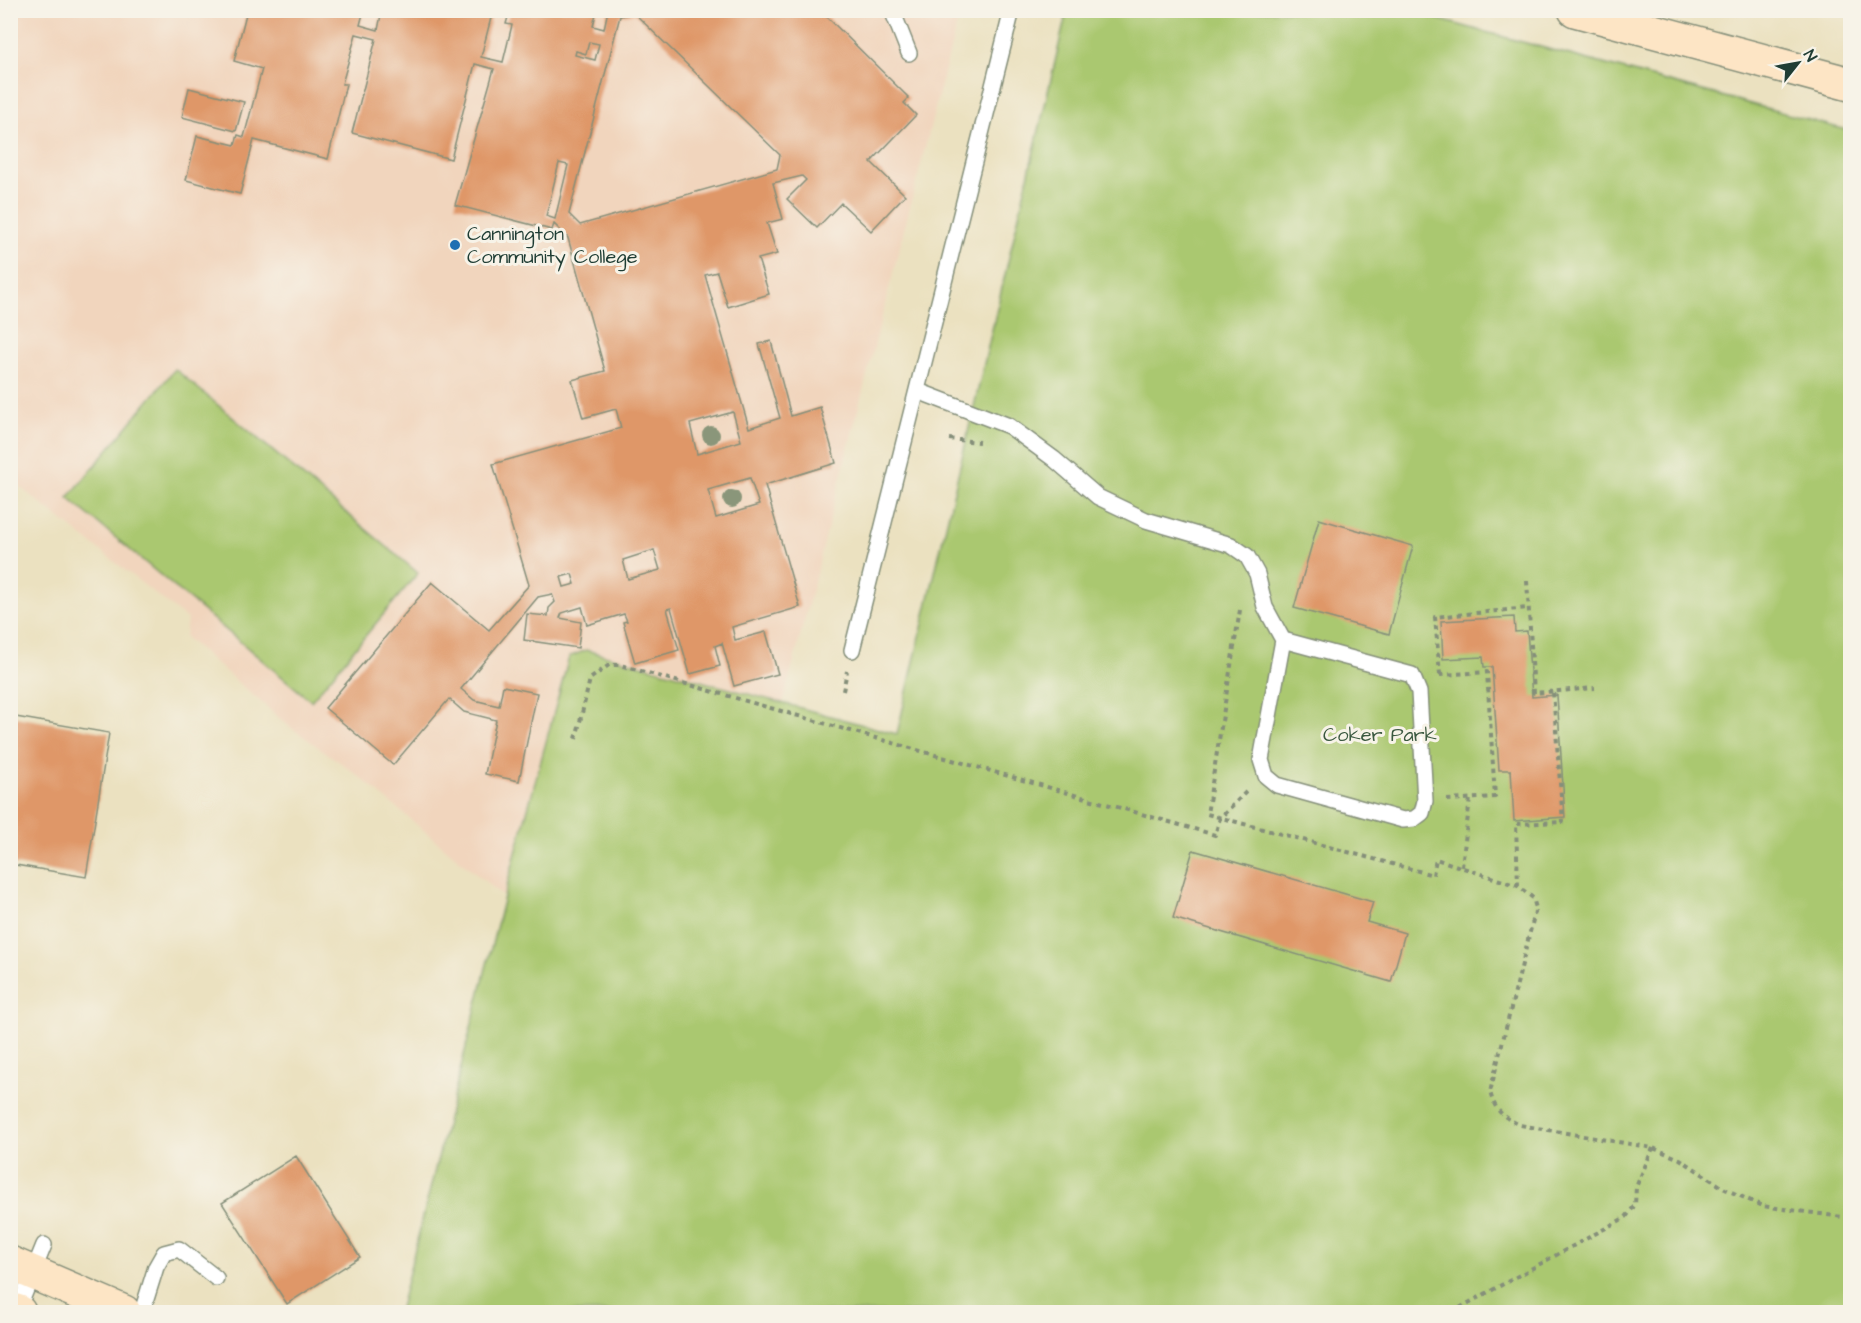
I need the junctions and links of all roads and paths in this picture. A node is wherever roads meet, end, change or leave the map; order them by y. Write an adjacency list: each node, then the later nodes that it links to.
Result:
1 (892, 10): 4 (lane)
2 (1012, 10): 6 (lane)
3 (1575, 10): 5 (main road)
4 (909, 53)
5 (1851, 84)
6 (918, 391): 12 (lane); 13 (lane)
7 (949, 439): 8 (path)
8 (988, 445)
9 (1527, 581): 11 (path)
10 (1240, 606): 22 (path)
11 (1528, 608): 14 (path); 17 (path)
12 (1283, 640): 15 (lane); 19 (lane)
13 (852, 650)
14 (1440, 675): 15 (path); 20 (path)
15 (1416, 681): 21 (lane)
16 (1595, 688): 17 (path)
17 (1553, 692): 24 (path)
18 (576, 739): 22 (path)
19 (1266, 776): 21 (lane); 22 (path)
20 (1470, 798): 21 (path); 23 (path)
21 (1425, 801)
22 (1220, 818): 23 (path)
23 (1462, 867): 24 (path)
24 (1518, 886): 27 (path)
25 (10, 974): 26 (lane)
26 (10, 987)
27 (1653, 1148): 28 (path); 34 (path)
28 (1851, 1218)
29 (30, 1260): 31 (lane); 32 (main road)
30 (216, 1278): 33 (lane)
31 (15, 1311)
32 (124, 1312)
33 (142, 1312)
34 (1452, 1312)

